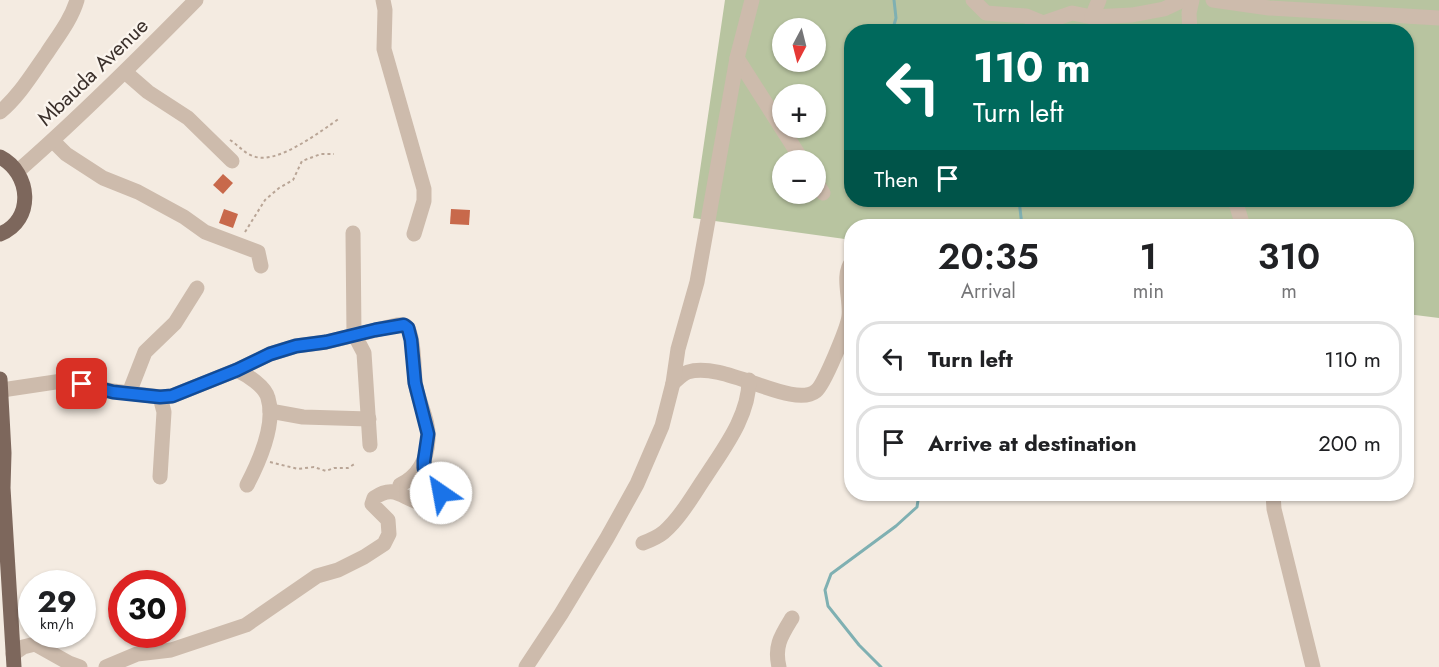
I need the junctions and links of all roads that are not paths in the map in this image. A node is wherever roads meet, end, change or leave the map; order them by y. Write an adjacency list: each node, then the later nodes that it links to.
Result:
1 (77, 0): 15 (street)
2 (196, 0): 14 (street, Mbauda Avenue)
3 (382, 0): 23 (street)
4 (752, 0): 13 (street)
5 (973, 0): 10 (street)
6 (1099, 0): 10 (street)
7 (1183, 0): 10 (street)
8 (1192, 0): 12 (street)
9 (1213, 0): 11 (street)
10 (1092, 17)
11 (1439, 18)
12 (1191, 24)
13 (737, 58): 17 (street); 30 (street)
14 (125, 72): 16 (street, Mbauda Avenue); 19 (street)
15 (0, 112)
16 (53, 141): 20 (street, Mbauda Avenue); 24 (street)
17 (796, 150)
18 (0, 157): 20 (main road)
19 (232, 161)
20 (18, 171): 22 (main road)
21 (353, 233): 27 (street)
22 (0, 234)
23 (414, 234)
24 (261, 266)
25 (197, 288): 32 (street)
26 (844, 331): 29 (street)
27 (354, 334): 28 (street); 35 (street); 37 (street)
28 (237, 370): 33 (street); 34 (street)
29 (749, 380): 30 (street); 43 (street)
30 (673, 383): 48 (street)
31 (1, 385): 32 (street); 41 (main road)
32 (129, 393): 33 (street)
33 (160, 397): 38 (street)
34 (270, 411): 35 (street); 39 (street)
35 (369, 419): 36 (street)
36 (370, 445)
37 (424, 461): 40 (street); 47 (street)
38 (160, 477)
39 (247, 484)
40 (400, 485)
41 (1, 489): 45 (main road)
42 (1273, 501): 50 (street)
43 (643, 543)
44 (792, 618): 49 (street)
45 (13, 661): 46 (street)
46 (80, 667)
47 (106, 667)
48 (525, 667)
49 (779, 667)
50 (1314, 667)

